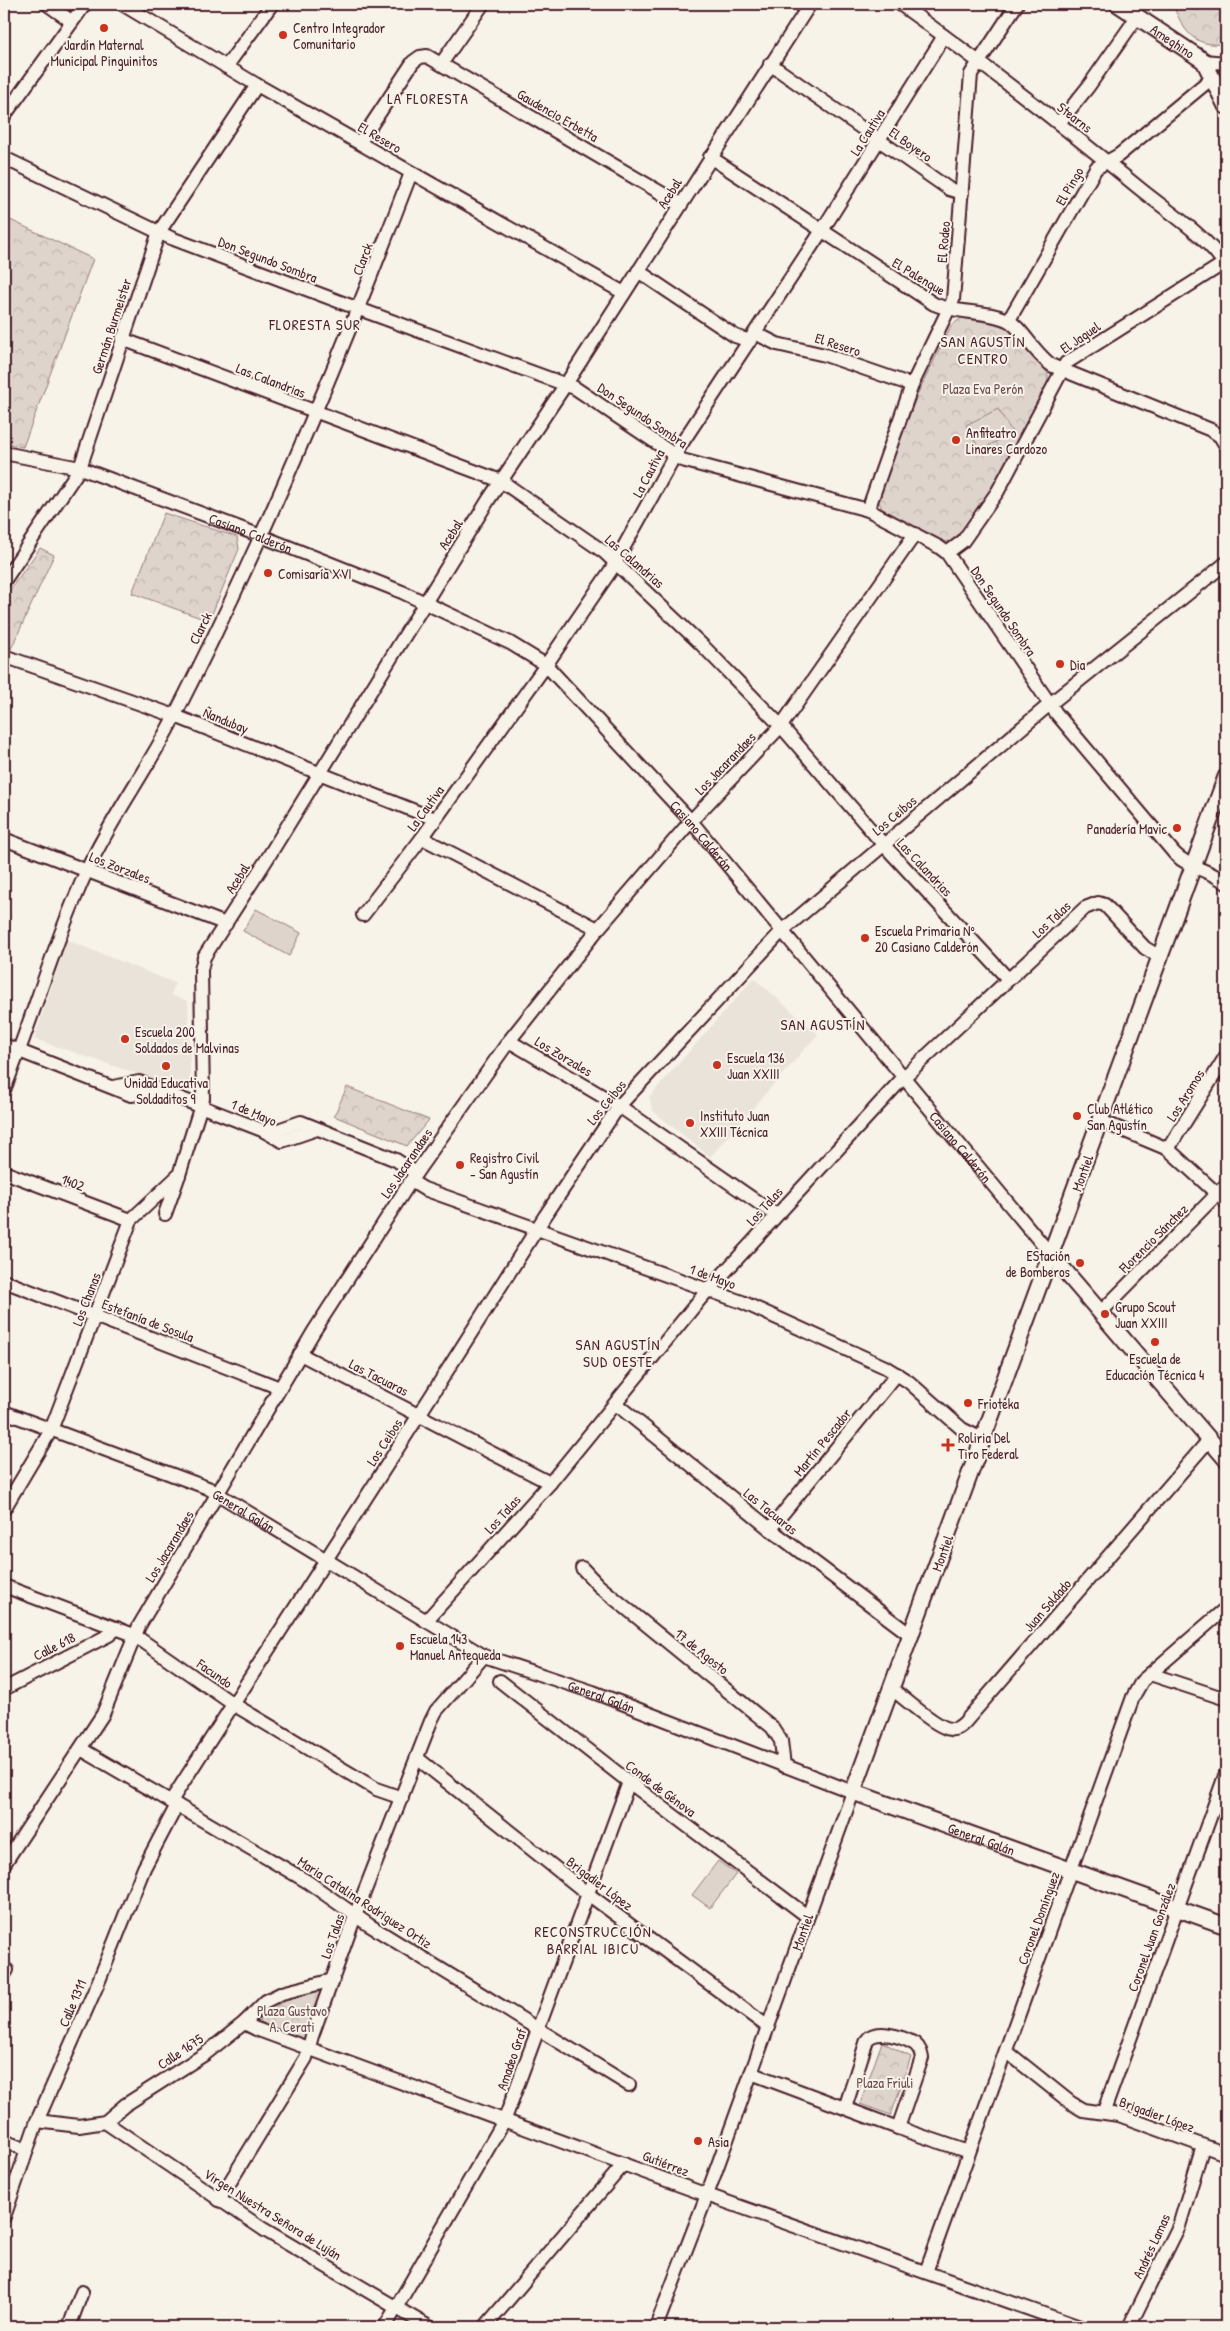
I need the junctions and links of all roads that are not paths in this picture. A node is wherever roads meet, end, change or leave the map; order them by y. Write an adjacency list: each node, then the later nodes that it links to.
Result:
1 (47, 4): 11 (street)
2 (85, 4): 11 (street)
3 (122, 4): 18 (street, El Resero)
4 (272, 4): 18 (street)
5 (483, 4): 16 (street)
6 (810, 4): 17 (street, Acebal)
7 (900, 4): 12 (street, Stearns)
8 (1017, 4): 13 (street, El Rodeo)
9 (1118, 4): 10 (street, Ameghino)
10 (1137, 17): 14 (street, Ameghino); 23 (street)
11 (71, 21): 22 (street)
12 (944, 36): 13 (street, Stearns); 24 (street, La Cautiva)
13 (980, 61): 23 (street, Stearns); 30 (street, El Rodeo)
14 (1204, 61): 15 (street, Ameghino); 19 (street, Ameghino)
15 (1226, 63)
16 (441, 64): 25 (street, Gaudencio Erbetta); 31 (street, Gaudencio Erbetta)
17 (770, 64): 24 (street, El Boyero); 26 (street, Acebal)
18 (226, 67): 20 (street, El Resero)
19 (1212, 78): 21 (street, Ameghino); 28 (street, El Pingo)
20 (257, 85): 25 (street, El Resero); 32 (street, Germán Burmeister)
21 (1226, 106)
22 (4, 116)
23 (1059, 123): 28 (street, Stearns)
24 (879, 140): 30 (street, El Boyero); 33 (street, La Cautiva)
25 (360, 142): 29 (street, El Resero)
26 (710, 157): 31 (street, Acebal); 33 (street, El Palenque)
27 (4, 158): 32 (street, Don Segundo Sombra)
28 (1107, 162): 34 (street, Stearns); 39 (street, El Pingo)
29 (411, 173): 36 (street, El Resero); 37 (street, Clarck)
30 (962, 193): 38 (street, El Rodeo)
31 (680, 204): 35 (street, Acebal)
32 (159, 232): 37 (street, Don Segundo Sombra); 41 (street, Germán Burmeister)
33 (821, 232): 38 (street, El Palenque); 40 (street, La Cautiva)
34 (1225, 263): 42 (street, El Jaguel)
35 (638, 271): 36 (street, Acebal); 40 (street, El Resero)
36 (624, 293): 43 (street, Acebal)
37 (359, 309): 43 (street, Don Segundo Sombra); 45 (street, Clarck)
38 (950, 310): 39 (street, El Palenque); 44 (street, El Rodeo)
39 (1009, 320): 42 (street)
40 (753, 337): 44 (street, El Resero); 48 (street, La Cautiva)
41 (122, 339): 45 (street, Las Calandrias); 49 (street, Germán Burmeister)
42 (1061, 370): 46 (street); 54 (street, El Jaguel)
43 (566, 384): 48 (street, Don Segundo Sombra); 50 (street, Acebal)
44 (912, 385): 51 (street, El Rodeo)
45 (314, 412): 50 (street, Las Calandrias); 53 (street, Clarck)
46 (1226, 446)
47 (4, 453): 49 (street, Casiano Calderón)
48 (674, 456): 51 (street, Don Segundo Sombra); 55 (street, La Cautiva)
49 (80, 468): 53 (street, Casiano Calderón); 57 (street, Germán Burmeister)
50 (501, 481): 55 (street, Las Calandrias); 58 (street, Acebal)
51 (868, 510): 52 (street, Don Segundo Sombra)
52 (915, 534): 54 (street, Don Segundo Sombra); 63 (street, Los Jacarandaes)
53 (261, 536): 58 (street, Casiano Calderón); 62 (street, Clarck)
54 (947, 553): 61 (street, Don Segundo Sombra)
55 (616, 562): 60 (street, La Cautiva); 63 (street, Las Calandrias)
56 (1226, 563): 61 (street, Los Ceibos)
57 (4, 581)
58 (425, 602): 60 (street, Casiano Calderón); 64 (street, Acebal)
59 (4, 656): 62 (street, Ñandubay)
60 (546, 665): 66 (street, La Cautiva); 67 (street, Casiano Calderón)
61 (1050, 704): 70 (street, Los Ceibos); 71 (street, Don Segundo Sombra)
62 (175, 716): 64 (street, Ñandubay); 72 (street, Clarck)
63 (781, 726): 67 (street, Los Jacarandaes); 70 (street, Las Calandrias)
64 (319, 773): 66 (street, Ñandubay); 75 (street, Acebal)
65 (1226, 777): 71 (street, Montiel)
66 (435, 819): 68 (street, La Cautiva)
67 (691, 821): 76 (street, Los Jacarandaes); 77 (street, Casiano Calderón)
68 (422, 838): 74 (street, La Cautiva); 76 (street)
69 (4, 839): 72 (street, Los Zorzales)
70 (883, 844): 77 (street, Los Ceibos); 79 (street, Las Calandrias)
71 (1193, 867): 73 (street, Don Segundo Sombra); 78 (street, Montiel)
72 (87, 870): 75 (street, Los Zorzales); 82 (street, Clarck)
73 (1225, 880)
74 (363, 915)
75 (226, 924): 87 (street, Acebal)
76 (598, 929): 80 (street, Los Jacarandaes)
77 (782, 930): 84 (street, Casiano Calderón); 86 (street, Los Ceibos)
78 (1160, 957): 79 (street, Los Talas); 88 (street, Montiel)
79 (1008, 979): 84 (street, Los Talas)
80 (509, 1041): 86 (street, Los Zorzales); 92 (street, Los Jacarandaes)
81 (4, 1045): 82 (street, 1 de Mayo)
82 (20, 1051): 85 (street, Clarck); 87 (street, 1 de Mayo)
83 (1226, 1056): 89 (street, Los Aromos)
84 (903, 1078): 95 (street, Los Talas); 98 (street, Casiano Calderón)
85 (4, 1090)
86 (619, 1106): 95 (street, Los Zorzales); 97 (street, Los Ceibos)
87 (202, 1108): 91 (street, Los Chanas); 92 (street, 1 de Mayo)
88 (1101, 1121): 89 (street); 98 (street, Montiel)
89 (1168, 1149): 93 (street)
90 (4, 1172): 96 (street, 1402)
91 (179, 1175): 94 (street); 96 (street, Los Chanas)
92 (414, 1177): 97 (street, 1 de Mayo); 103 (street, Los Jacarandaes)
93 (1223, 1193): 101 (street, Florencio Sánchez)
94 (165, 1214)
95 (776, 1215): 100 (street, Los Talas)
96 (131, 1220): 102 (street, Los Chanas)
97 (536, 1230): 100 (street, 1 de Mayo); 108 (street, Los Ceibos)
98 (1052, 1256): 101 (street, Casiano Calderón); 110 (street, Montiel)
99 (4, 1282): 102 (street, Estefanía de Sosula)
100 (710, 1290): 104 (street, 1 de Mayo); 106 (street, Los Talas)
101 (1101, 1312): 111 (street, Casiano Calderón)
102 (96, 1316): 105 (street, Estefanía de Sosula); 109 (street, Los Chanas)
103 (300, 1354): 105 (street, Los Jacarandaes); 108 (street, Las Tacuaras)
104 (897, 1374): 110 (street, 1 de Mayo); 116 (street, Martín Pescador)
105 (280, 1388): 114 (street, Los Jacarandaes)
106 (616, 1404): 113 (street, Los Talas); 116 (street, Las Tacuaras)
107 (4, 1412): 109 (street, General Galán)
108 (420, 1415): 113 (street, Las Tacuaras); 117 (street, Los Ceibos)
109 (51, 1430): 114 (street, General Galán); 115 (street, Los Chanas)
110 (984, 1440): 124 (street, Montiel)
111 (1209, 1440): 112 (street, Casiano Calderón); 129 (street, Juan Soldado)
112 (1226, 1459)
113 (550, 1483): 121 (street, Los Talas)
114 (218, 1494): 117 (street, General Galán); 123 (street, Los Jacarandaes)
115 (4, 1509)
116 (770, 1529): 124 (street, Las Tacuaras)
117 (326, 1559): 121 (street, General Galán); 131 (street, Los Ceibos)
118 (582, 1568): 134 (street, 17 de Agosto)
119 (4, 1586): 122 (street, Facundo)
120 (1226, 1608): 126 (street, Coronel Domínguez)
121 (426, 1621): 125 (street, General Galán)
122 (117, 1628): 123 (street, Facundo); 128 (street, Calle 618)
123 (134, 1635): 131 (street, Facundo); 132 (street, Los Jacarandaes)
124 (912, 1636): 129 (street, Montiel)
125 (484, 1656): 133 (street, Los Talas); 134 (street, General Galán)
126 (1150, 1674): 130 (street); 141 (street, Coronel Domínguez)
127 (500, 1680): 136 (street, Conde de Génova)
128 (4, 1689)
129 (892, 1689): 137 (street, Montiel)
130 (1226, 1699)
131 (233, 1704): 138 (street, Facundo); 139 (street, Los Ceibos)
132 (81, 1749): 139 (street, Maria Catalina Rodriguez Ortiz); 140 (street, Los Jacarandaes)
133 (417, 1758): 138 (street, Los Talas); 142 (street, Brigadier López)
134 (784, 1766): 137 (street, General Galán)
135 (1226, 1773): 143 (street, Coronel Juan González)
136 (629, 1782): 142 (street, Amadeo Graf); 145 (street, Conde de Génova)
137 (853, 1792): 141 (street, General Galán); 145 (street, Montiel)
138 (402, 1798): 144 (street, Los Talas)
139 (174, 1803): 144 (street, Maria Catalina Rodriguez Ortiz); 158 (street, Calle 1311)
140 (4, 1864)
141 (1070, 1872): 143 (street, General Galán); 152 (street, Coronel Domínguez)
142 (588, 1894): 149 (street, Brigadier López); 150 (street, Amadeo Graf)
143 (1178, 1909): 146 (street, General Galán); 156 (street, Coronel Juan González)
144 (355, 1916): 147 (street, Los Talas); 150 (street, Maria Catalina Rodriguez Ortiz)
145 (807, 1916): 149 (street, Montiel)
146 (1226, 1926)
147 (333, 1980): 148 (street, Calle 1675); 151 (street, Los Talas)
148 (244, 2023): 151 (street, Gutiérrez); 159 (street, Calle 1675)
149 (768, 2027): 153 (street, Montiel)
150 (537, 2029): 154 (street, Maria Catalina Rodriguez Ortiz); 157 (street, Amadeo Graf)
151 (310, 2049): 157 (street, Gutiérrez); 168 (street, Los Talas)
152 (1006, 2051): 156 (street, Brigadier López); 164 (street, Coronel Domínguez)
153 (751, 2073): 155 (street); 167 (street, Montiel)
154 (630, 2085)
155 (845, 2108): 160 (street); 160 (street)
156 (1104, 2111): 162 (street, Brigadier López)
157 (505, 2119): 166 (street, Gutiérrez); 172 (street, Amadeo Graf)
158 (37, 2121): 159 (street); 163 (street, Calle 1311)
159 (105, 2122): 168 (street, Virgen Nuestra Señora de Luján)
160 (898, 2128): 164 (street)
161 (4, 2141): 163 (street)
162 (1202, 2146): 165 (street, Brigadier López); 179 (street, Andrés Lamas)
163 (27, 2150): 169 (street, Calle 1311)
164 (969, 2152): 170 (street, Coronel Domínguez)
165 (1226, 2154)
166 (624, 2164): 167 (street, Gutiérrez); 176 (street)
167 (707, 2194): 170 (street, Gutiérrez); 177 (street, Montiel)
168 (220, 2200): 172 (street, Virgen Nuestra Señora de Luján)
169 (4, 2217)
170 (926, 2272): 178 (street, Gutiérrez)
171 (82, 2292): 173 (street)
172 (398, 2307): 174 (street, Amadeo Graf); 175 (street, Virgen Nuestra Señora de Luján)
173 (69, 2327)
174 (385, 2327)
175 (429, 2327)
176 (485, 2327)
177 (656, 2327)
178 (1080, 2327)
179 (1129, 2327)

